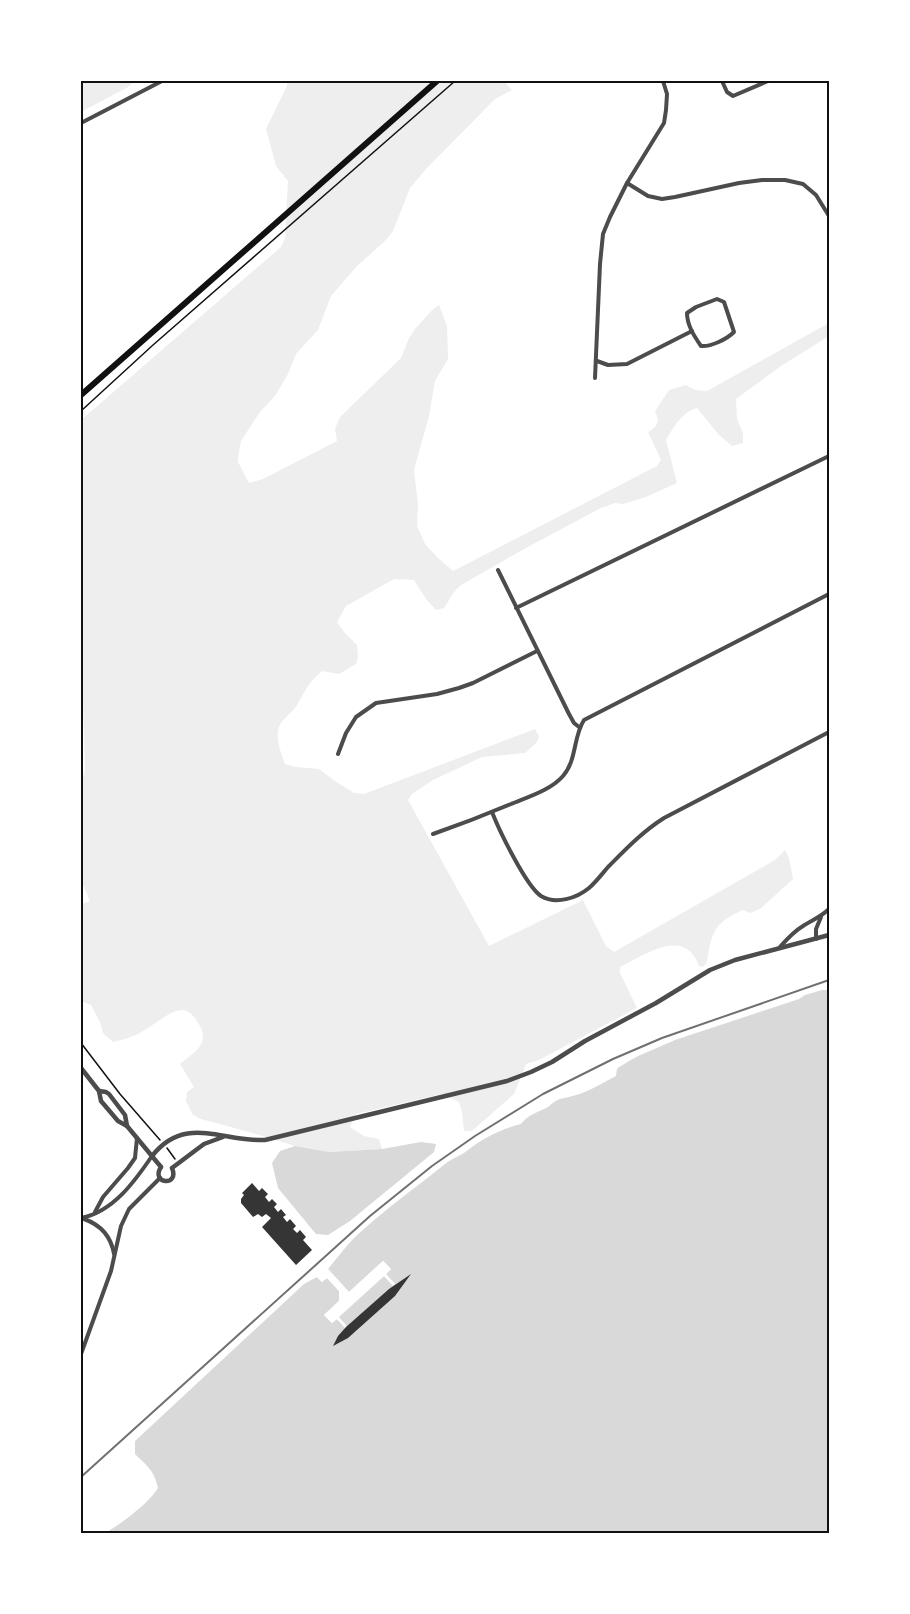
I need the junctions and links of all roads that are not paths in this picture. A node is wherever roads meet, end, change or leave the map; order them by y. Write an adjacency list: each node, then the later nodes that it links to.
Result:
1 (437, 81): 12 (highway)
2 (663, 81): 7 (street)
3 (722, 81): 4 (street)
4 (768, 81)
5 (160, 82): 6 (street)
6 (81, 123)
7 (627, 183): 8 (street); 10 (street)
8 (829, 216)
9 (692, 331): 9 (street); 10 (street)
10 (597, 362): 11 (street)
11 (595, 378)
12 (81, 395)
13 (829, 456): 16 (street)
14 (498, 570): 16 (street)
15 (829, 594): 18 (street)
16 (516, 608): 17 (street)
17 (537, 651): 18 (street); 20 (street)
18 (579, 727): 21 (street)
19 (829, 732): 21 (street)
20 (338, 754)
21 (492, 812): 22 (street)
22 (433, 834)
23 (829, 909): 24 (street)
24 (821, 917): 25 (street); 27 (street); 28 (street)
25 (829, 917)
26 (829, 935): 27 (street)
27 (816, 939): 28 (street)
28 (780, 947): 33 (street)
29 (81, 1068): 30 (street)
30 (99, 1091): 31 (street); 31 (street)
31 (127, 1126): 32 (street)
32 (137, 1137): 34 (street); 38 (street)
33 (224, 1137): 34 (street); 36 (street)
34 (152, 1156): 35 (street); 38 (street)
35 (161, 1167): 36 (street); 37 (street)
36 (172, 1168): 37 (street)
37 (160, 1178): 40 (street)
38 (95, 1212): 39 (street)
39 (81, 1218): 40 (street)
40 (114, 1258): 41 (street)
41 (81, 1354)

